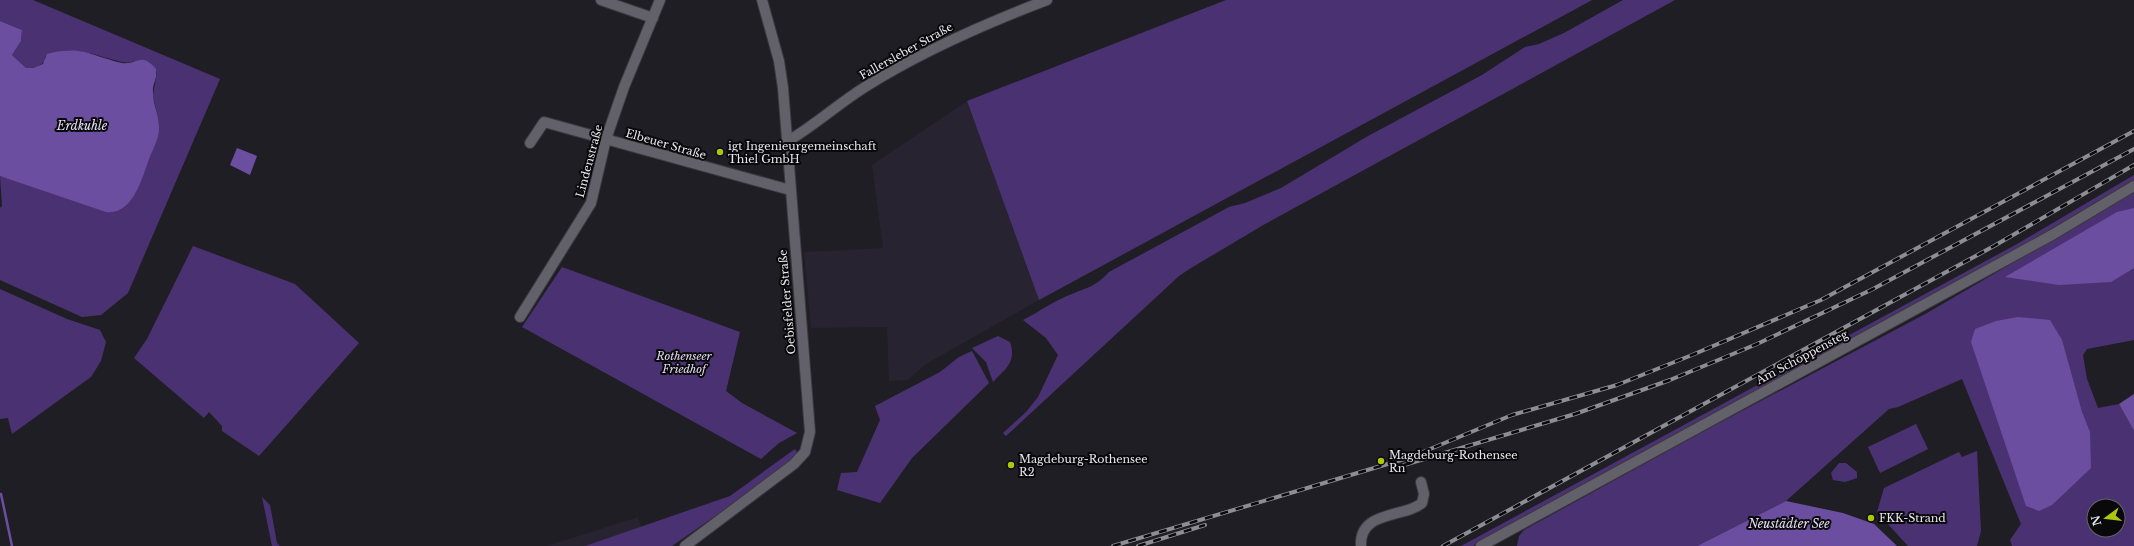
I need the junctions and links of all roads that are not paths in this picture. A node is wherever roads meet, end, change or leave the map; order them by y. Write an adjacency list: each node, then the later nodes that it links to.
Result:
1 (601, 0): 5 (street)
2 (660, 0): 5 (street, Lindenstraße)
3 (762, 0): 7 (street, Oebisfelder Straße)
4 (1047, 0): 7 (street, Fallersleber Straße)
5 (653, 18): 6 (street, Lindenstraße)
6 (606, 139): 8 (street, Elbeuer Straße); 10 (street, Elbeuer Straße); 11 (street, Lindenstraße)
7 (788, 141): 10 (street, Oebisfelder Straße)
8 (530, 143)
9 (2134, 186): 15 (street, Am Schöppensteg)
10 (790, 190): 13 (street, Oebisfelder Straße)
11 (520, 317)
12 (1421, 482): 14 (street)
13 (685, 546)
14 (1361, 546)
15 (1481, 546)

